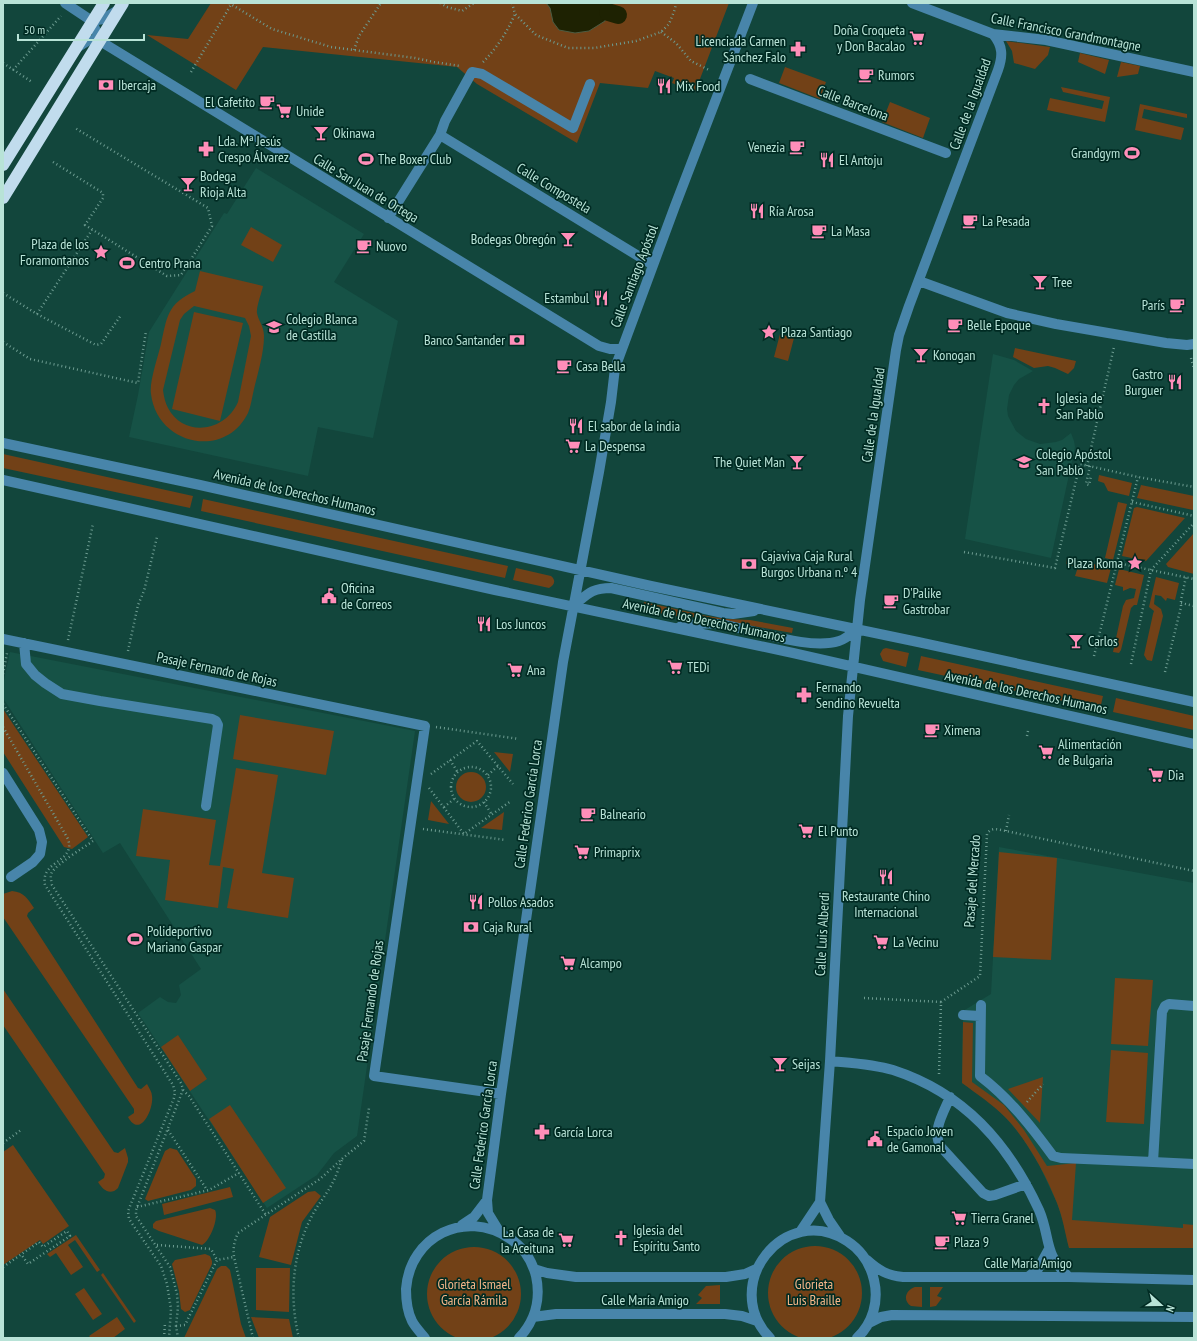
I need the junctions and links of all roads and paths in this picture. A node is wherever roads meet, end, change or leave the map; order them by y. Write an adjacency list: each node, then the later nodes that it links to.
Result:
1 (65, 3): 14 (street)
2 (104, 3): 14 (highway)
3 (381, 3): 19 (path)
4 (440, 3): 5 (path)
5 (474, 3)
6 (512, 3): 12 (path)
7 (676, 3): 15 (path)
8 (753, 3): 37 (street, Calle Santiago Apóstol)
9 (912, 3): 16 (street, Calle Francisco Grandmontagne)
10 (231, 4): 19 (path); 23 (path)
11 (121, 6): 14 (street); 17 (highway)
12 (515, 14): 15 (path); 25 (path)
13 (61, 16): 21 (path)
14 (92, 21): 17 (street); 18 (highway)
15 (661, 32): 22 (path)
16 (993, 34): 24 (street, Calle Francisco Grandmontagne); 38 (street, Calle de la Igualdad)
17 (100, 41): 18 (street); 34 (highway); 35 (street, Calle San Juan de Ortega)
18 (77, 47): 33 (highway)
19 (354, 50): 25 (path)
20 (3, 64): 21 (path)
21 (13, 70): 27 (path)
22 (709, 70)
23 (191, 72)
24 (1194, 72)
25 (470, 75): 28 (street); 30 (street)
26 (750, 79): 31 (street, Calle Barcelona)
27 (32, 82)
28 (590, 84)
29 (74, 128): 36 (path)
30 (440, 135): 35 (street); 37 (street, Calle Compostela)
31 (946, 153)
32 (53, 162): 36 (path)
33 (3, 165)
34 (3, 198)
35 (388, 218): 46 (street, Calle San Juan de Ortega)
36 (92, 230): 40 (path)
37 (653, 265): 46 (street, Calle Santiago Apóstol)
38 (918, 281): 43 (street); 69 (street, Calle de la Igualdad)
39 (3, 293): 40 (path)
40 (37, 314): 41 (path)
41 (120, 315)
42 (146, 331): 44 (path)
43 (1117, 335): 45 (street); 48 (path)
44 (3, 342)
45 (1194, 344)
46 (621, 349): 60 (street, Calle Santiago Apóstol)
47 (3, 442): 60 (street, Avenida de los Derechos Humanos)
48 (1089, 466): 49 (path); 50 (path); 58 (path)
49 (1091, 476)
50 (1138, 477): 52 (path); 53 (path)
51 (3, 480): 65 (street, Avenida de los Derechos Humanos)
52 (1194, 487)
53 (1132, 502): 54 (path); 59 (path)
54 (1194, 516)
55 (1194, 523): 61 (path)
56 (93, 524): 72 (path)
57 (156, 537): 74 (path)
58 (964, 552)
59 (1117, 562): 61 (path); 73 (path)
60 (580, 570): 65 (street); 67 (street, Avenida de los Derechos Humanos)
61 (1151, 570): 62 (path); 75 (path)
62 (1186, 578): 63 (path); 64 (path)
63 (1194, 580)
64 (1181, 603): 66 (path); 77 (path)
65 (573, 606): 67 (street); 68 (street, Avenida de los Derechos Humanos); 120 (street, Calle Federico García Lorca)
66 (1194, 606)
67 (759, 610): 69 (street, Avenida de los Derechos Humanos)
68 (673, 628): 69 (street); 76 (street, Avenida de los Derechos Humanos)
69 (857, 629): 76 (street); 79 (street, Avenida de los Derechos Humanos)
70 (6, 640): 71 (street, Pasaje Fernando de Rojas); 78 (path)
71 (24, 643): 72 (street, Pasaje Fernando de Rojas); 100 (street)
72 (65, 652): 74 (street, Pasaje Fernando de Rojas)
73 (1094, 656)
74 (126, 664): 81 (street, Pasaje Fernando de Rojas)
75 (1131, 664)
76 (853, 667): 88 (street, Avenida de los Derechos Humanos); 116 (street, Calle Luis Alberdi)
77 (1165, 672)
78 (3, 674)
79 (1194, 702)
80 (3, 704): 119 (path)
81 (425, 726): 84 (path); 104 (street, Pasaje Fernando de Rojas)
82 (3, 727): 160 (path)
83 (1028, 731): 85 (path)
84 (479, 733): 86 (path); 87 (path)
85 (1027, 736)
86 (519, 739)
87 (477, 740): 89 (path); 90 (path)
88 (1194, 744)
89 (450, 760): 91 (path); 93 (path)
90 (498, 766): 94 (path); 95 (path)
91 (457, 771): 94 (path); 97 (path)
92 (3, 773): 109 (street)
93 (428, 775)
94 (488, 775): 99 (path)
95 (513, 784)
96 (427, 785): 101 (path)
97 (454, 799): 99 (path); 101 (path)
98 (511, 801): 102 (path)
99 (484, 802): 102 (path)
100 (206, 806)
101 (444, 807): 106 (path)
102 (492, 815): 106 (path)
103 (1010, 815): 105 (path)
104 (410, 827): 106 (path); 120 (street, Pasaje Fernando de Rojas)
105 (1006, 831): 108 (path, Pasaje del Mercado); 111 (path, Pasaje del Mercado)
106 (464, 834): 107 (path)
107 (506, 840)
108 (1194, 870)
109 (11, 877)
110 (864, 998): 111 (path)
111 (941, 1002): 117 (path)
112 (981, 1004): 115 (street)
113 (1194, 1006): 128 (street)
114 (963, 1015): 115 (street)
115 (980, 1016): 123 (street)
116 (830, 1061): 121 (street); 134 (street, Calle Luis Alberdi)
117 (939, 1074)
118 (1043, 1084): 123 (path)
119 (182, 1089): 125 (path); 130 (path)
120 (501, 1094): 133 (street, Calle Federico García Lorca)
121 (950, 1097): 131 (street); 131 (street)
122 (369, 1108): 127 (path)
123 (1019, 1112): 128 (street)
124 (22, 1130): 126 (path)
125 (168, 1130): 132 (path); 135 (path)
126 (3, 1143)
127 (343, 1158): 136 (path); 163 (path)
128 (1153, 1162): 129 (street)
129 (1194, 1164)
130 (239, 1173): 132 (path); 136 (path)
131 (1026, 1184): 142 (street)
132 (207, 1190): 135 (path)
133 (487, 1200): 137 (street, Calle Federico García Lorca); 138 (street, Calle Federico García Lorca)
134 (820, 1202): 139 (street, Calle Luis Alberdi); 140 (street)
135 (137, 1207): 141 (path)
136 (266, 1215): 144 (path)
137 (460, 1226): 138 (street); 164 (street)
138 (498, 1231): 148 (street)
139 (800, 1232): 140 (street); 149 (street)
140 (840, 1236): 146 (street)
141 (156, 1245): 145 (path); 158 (path)
142 (1049, 1249): 150 (street); 151 (street)
143 (21, 1254): 143 (path); 147 (path)
144 (234, 1257): 145 (path); 162 (path)
145 (216, 1260): 158 (path)
146 (867, 1260): 150 (street, Calle María Amigo); 157 (street)
147 (3, 1267)
148 (534, 1268): 149 (street, Calle María Amigo); 153 (street)
149 (756, 1269): 155 (street)
150 (1028, 1277): 151 (street, Calle María Amigo)
151 (1069, 1277): 152 (street, Calle María Amigo)
152 (1194, 1280)
153 (533, 1317): 155 (street, Calle María Amigo); 165 (street)
154 (1194, 1317): 157 (street)
155 (757, 1321): 166 (street)
156 (165, 1323): 159 (path)
157 (869, 1323): 167 (street)
158 (176, 1326): 161 (path)
159 (164, 1338)
160 (169, 1338)
161 (178, 1338)
162 (253, 1338)
163 (299, 1338)
164 (425, 1338)
165 (519, 1338)
166 (770, 1338)
167 (857, 1338)

